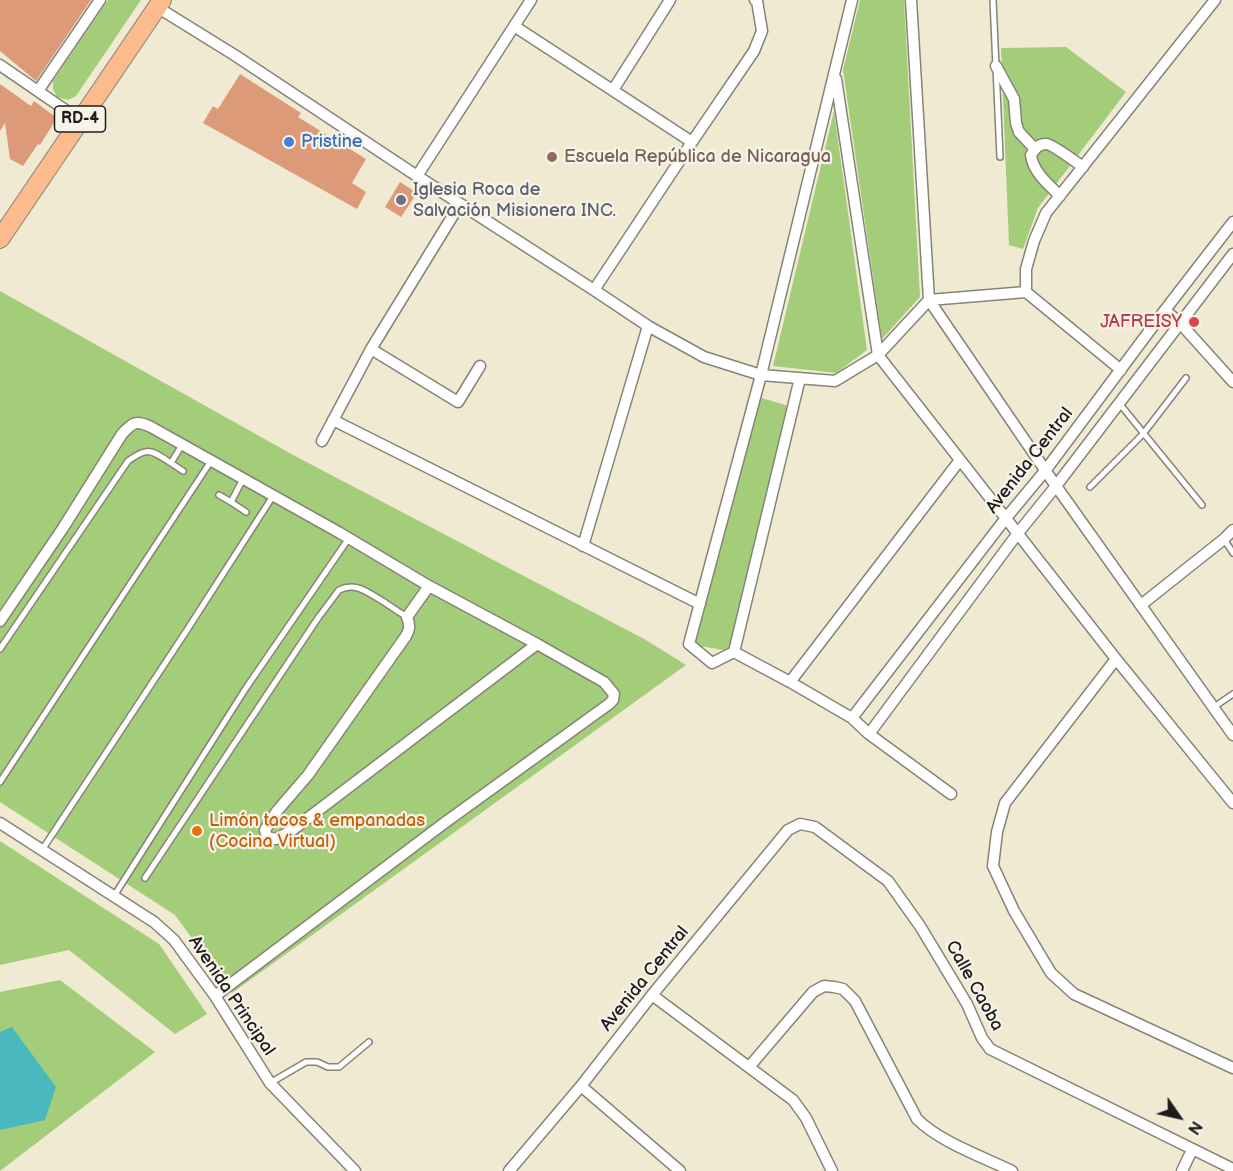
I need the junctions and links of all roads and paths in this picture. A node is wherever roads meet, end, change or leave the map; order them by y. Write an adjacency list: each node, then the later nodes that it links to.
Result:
1 (100, 0): 15 (street)
2 (531, 0): 10 (street)
3 (670, 0): 14 (street)
4 (755, 0): 17 (street)
5 (852, 0): 13 (street)
6 (911, 0): 29 (street)
7 (993, 0): 12 (lane)
8 (1215, 0): 20 (street)
9 (159, 4): 16 (main road, RD-4); 21 (street)
10 (514, 26): 14 (street); 21 (street)
11 (0, 65): 15 (street)
12 (996, 66): 18 (street); 19 (lane)
13 (835, 73): 34 (street); 37 (street)
14 (613, 90): 17 (street)
15 (38, 91): 16 (street)
16 (80, 120): 25 (main road, RD-4)
17 (692, 142): 27 (street)
18 (1035, 149): 20 (street); 22 (street)
19 (1000, 157)
20 (1083, 167): 22 (street)
21 (417, 176): 23 (street)
22 (1060, 196): 28 (street)
23 (460, 204): 27 (street); 33 (street)
24 (1233, 222): 30 (street, Avenida Central)
25 (0, 239)
26 (1233, 254): 31 (street)
27 (594, 290): 32 (street)
28 (1026, 292): 29 (street); 36 (street)
29 (929, 300): 34 (street); 50 (street)
30 (1165, 310): 31 (street); 36 (street, Avenida Central)
31 (1180, 323): 40 (street); 41 (street)
32 (648, 326): 37 (street); 64 (street)
33 (371, 349): 35 (street); 42 (street)
34 (878, 355): 38 (street); 46 (street)
35 (480, 366)
36 (1121, 370): 50 (street, Avenida Central)
37 (760, 375): 38 (street); 67 (street)
38 (800, 378): 73 (street)
39 (1186, 378): 43 (lane)
40 (1233, 382)
41 (1119, 403): 43 (lane); 52 (street)
42 (333, 420): 44 (street); 64 (street)
43 (1143, 434): 53 (lane); 57 (lane)
44 (322, 441)
45 (183, 445): 47 (street); 48 (lane); 70 (street)
46 (960, 460): 59 (street); 75 (street)
47 (211, 461): 51 (street); 81 (lane)
48 (171, 463): 49 (lane); 72 (lane)
49 (183, 471)
50 (1045, 471): 52 (street); 59 (street, Avenida Central)
51 (243, 479): 55 (street); 56 (lane)
52 (1056, 486): 61 (street); 68 (street)
53 (1090, 487)
54 (219, 495): 56 (lane)
55 (273, 496): 62 (street); 86 (lane)
56 (231, 502): 58 (lane)
57 (1202, 505)
58 (246, 512)
59 (1006, 518): 61 (street); 78 (street, Avenida Central)
60 (1233, 530): 63 (street)
61 (1018, 533): 74 (street); 79 (street)
62 (349, 538): 66 (street); 88 (lane)
63 (1224, 539): 65 (lane); 68 (street)
64 (583, 546): 67 (street)
65 (1233, 553)
66 (429, 586): 69 (street); 71 (street)
67 (700, 604): 73 (street)
68 (1141, 605): 77 (street)
69 (407, 617): 71 (street); 87 (lane)
70 (0, 621)
71 (537, 644): 90 (street)
72 (0, 650)
73 (734, 651): 75 (street)
74 (1116, 658): 83 (street); 93 (street)
75 (790, 682): 78 (street)
76 (1233, 694): 77 (lane)
77 (1213, 708): 80 (street)
78 (852, 718): 79 (street)
79 (868, 734): 82 (street)
80 (1233, 735)
81 (0, 782)
82 (951, 794)
83 (1233, 803)
84 (0, 823): 86 (street, Avenida Principal)
85 (815, 827): 89 (street, Avenida Central); 96 (street, Calle Caoba)
86 (42, 850): 88 (street, Avenida Principal)
87 (146, 878)
88 (114, 896): 90 (street, Avenida Principal)
89 (652, 995): 92 (street); 95 (street, Avenida Central)
90 (215, 996): 94 (street, Avenida Principal)
91 (369, 1042): 94 (lane)
92 (749, 1067): 101 (street); 102 (street)
93 (1233, 1068)
94 (270, 1083): 98 (street, Avenida Principal)
95 (581, 1086): 99 (street, Avenida Central); 100 (street)
96 (1192, 1150): 97 (street, Calle Caoba); 103 (street)
97 (1233, 1169)
98 (355, 1171)
99 (509, 1171)
100 (680, 1171)
101 (832, 1171)
102 (1012, 1171)
103 (1182, 1171)

